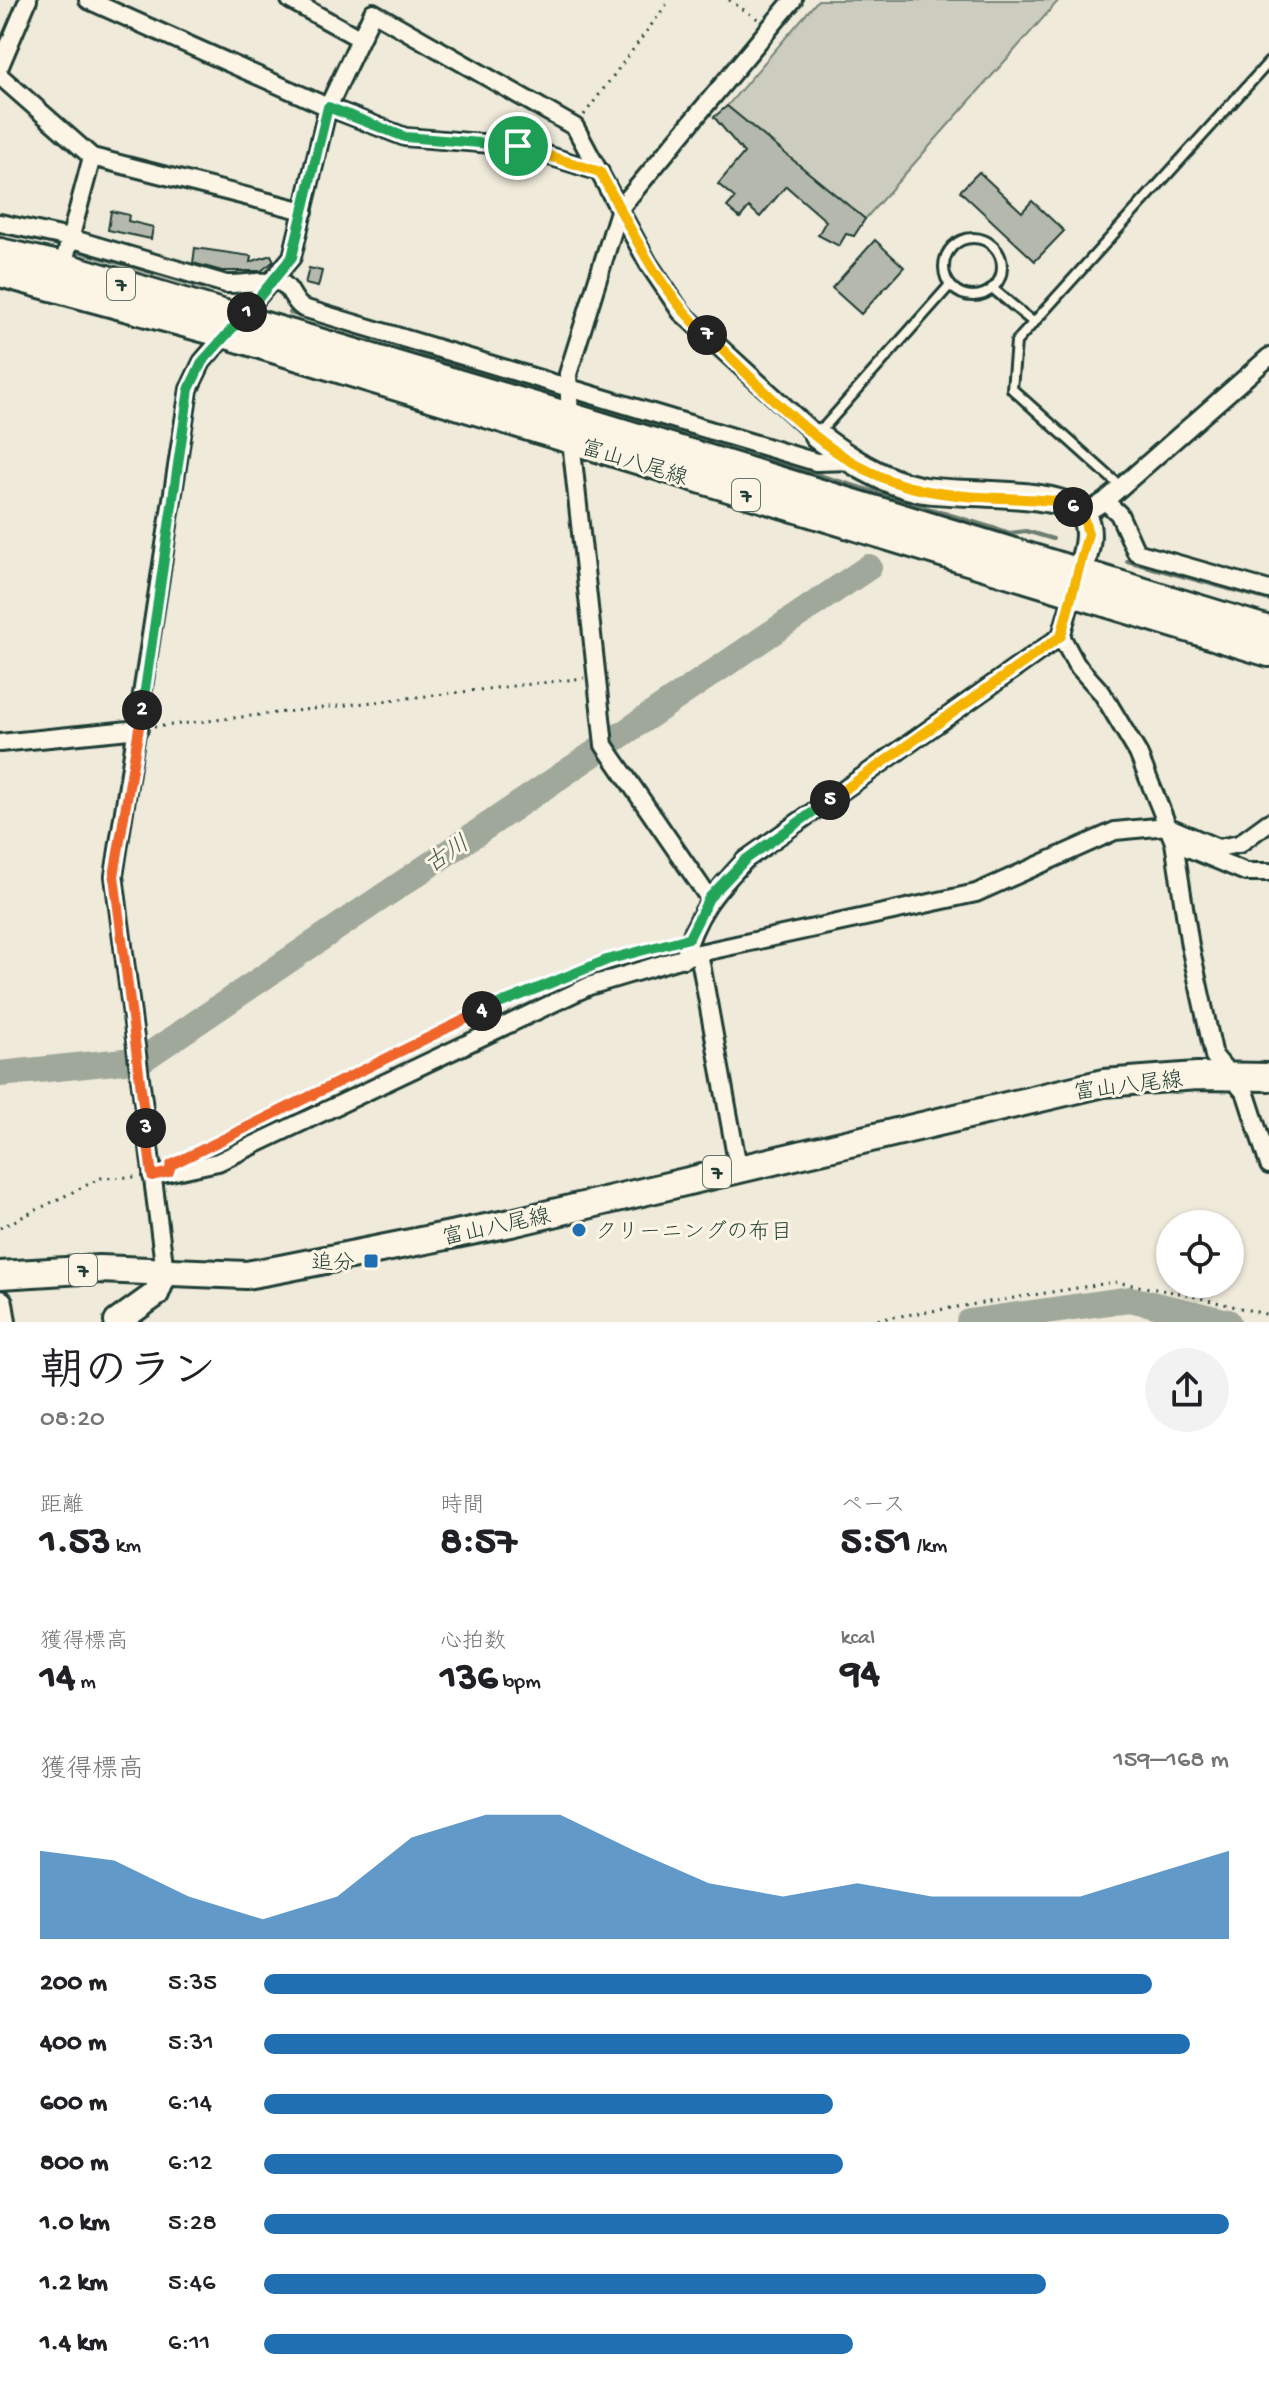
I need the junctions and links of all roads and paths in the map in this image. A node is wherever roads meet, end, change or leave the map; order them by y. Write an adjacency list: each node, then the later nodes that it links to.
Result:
1 (28, 0): 10 (street)
2 (88, 0): 12 (street)
3 (290, 0): 8 (street)
4 (670, 0): 13 (path)
5 (729, 0): 7 (path)
6 (793, 0): 7 (street)
7 (770, 28): 16 (street)
8 (359, 38): 12 (street); 13 (street)
9 (1269, 62): 26 (lane)
10 (0, 66)
11 (0, 76): 14 (street)
12 (328, 107): 15 (street); 17 (street)
13 (575, 127): 15 (street)
14 (92, 157): 17 (street); 19 (street)
15 (600, 172): 16 (street)
16 (620, 208): 29 (street); 31 (street)
17 (304, 211): 23 (street)
18 (0, 223): 19 (street)
19 (70, 238): 22 (street); 23 (street)
20 (0, 252): 22 (main road, 富山八尾線 / 7)
21 (0, 273): 22 (main road, 富山八尾線 / 7)
22 (59, 277): 27 (main road, 富山八尾線 / 7)
23 (273, 280): 27 (street); 29 (street)
24 (950, 285): 25 (lane); 25 (lane); 31 (lane)
25 (992, 288): 26 (lane)
26 (1034, 323): 33 (lane)
27 (233, 326): 30 (main road, 富山八尾線 / 7); 42 (street)
28 (1269, 357): 33 (street)
29 (569, 386): 30 (street); 32 (street)
30 (571, 429): 36 (main road, 富山八尾線 / 7); 41 (street)
31 (817, 436): 32 (street)
32 (851, 461): 35 (street)
33 (1119, 485): 34 (street)
34 (1105, 501): 35 (street); 37 (street)
35 (1083, 515): 36 (street)
36 (1076, 583): 38 (main road, 富山八尾線 / 7); 39 (street); 40 (main road, 富山八尾線 / 7)
37 (1269, 590)
38 (1269, 630)
39 (1061, 636): 45 (street); 47 (street)
40 (1269, 653)
41 (596, 677): 42 (path); 47 (street)
42 (139, 729): 43 (street); 54 (street)
43 (0, 743)
44 (1269, 822): 45 (street)
45 (1170, 834): 46 (street); 48 (street); 49 (street)
46 (1269, 872)
47 (709, 898): 48 (street)
48 (691, 950): 51 (path); 53 (street); 54 (street)
49 (1232, 1076): 50 (main road, 富山八尾線 / 7); 52 (street); 53 (main road, 富山八尾線 / 7)
50 (1269, 1077)
51 (234, 1137)
52 (1269, 1165)
53 (738, 1167): 56 (main road, 富山八尾線 / 7)
54 (152, 1176): 55 (path); 56 (street)
55 (0, 1228)
56 (165, 1272): 57 (main road, 富山八尾線 / 7); 61 (street)
57 (0, 1275)
58 (0, 1303): 60 (street)
59 (1269, 1315): 62 (path)
60 (3, 1322)
61 (117, 1322)
62 (862, 1322)

